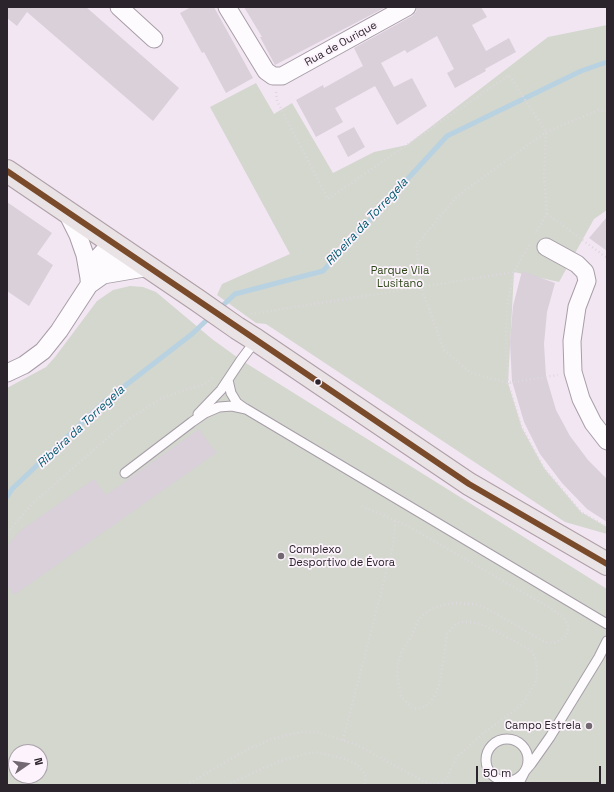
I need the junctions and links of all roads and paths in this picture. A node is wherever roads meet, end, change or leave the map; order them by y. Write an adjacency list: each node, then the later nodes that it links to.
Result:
1 (119, 7): 4 (street)
2 (227, 7): 5 (street)
3 (407, 7): 5 (street, Rua de Ourique)
4 (154, 39)
5 (273, 76): 7 (path)
6 (607, 111): 7 (path)
7 (546, 132): 10 (path); 17 (path)
8 (7, 171): 9 (main road)
9 (66, 211): 11 (main road); 16 (street)
10 (547, 214): 13 (path); 15 (path)
11 (120, 247): 14 (main road); 16 (street)
12 (546, 247): 21 (street)
13 (607, 258)
14 (150, 267): 16 (street); 18 (main road)
15 (514, 272): 17 (path); 24 (path)
16 (94, 279): 22 (street)
17 (421, 287): 18 (path); 24 (path)
18 (230, 323): 19 (main road)
19 (256, 340): 20 (lane); 33 (main road)
20 (236, 367): 23 (lane); 32 (path)
21 (573, 372): 24 (path); 27 (street)
22 (7, 373)
23 (228, 380): 25 (lane); 26 (lane)
24 (508, 383): 31 (path)
25 (246, 409): 26 (lane); 34 (lane)
26 (192, 422): 28 (lane)
27 (607, 441)
28 (125, 473)
29 (359, 505): 30 (path)
30 (395, 521): 36 (path); 38 (path)
31 (607, 527)
32 (7, 533)
33 (607, 564)
34 (607, 624)
35 (607, 641): 37 (lane)
36 (344, 740): 38 (path); 39 (path)
37 (525, 771): 37 (lane); 43 (lane)
38 (440, 784): 42 (path)
39 (186, 785)
40 (227, 785): 41 (path)
41 (364, 785)
42 (456, 785)
43 (518, 785)

